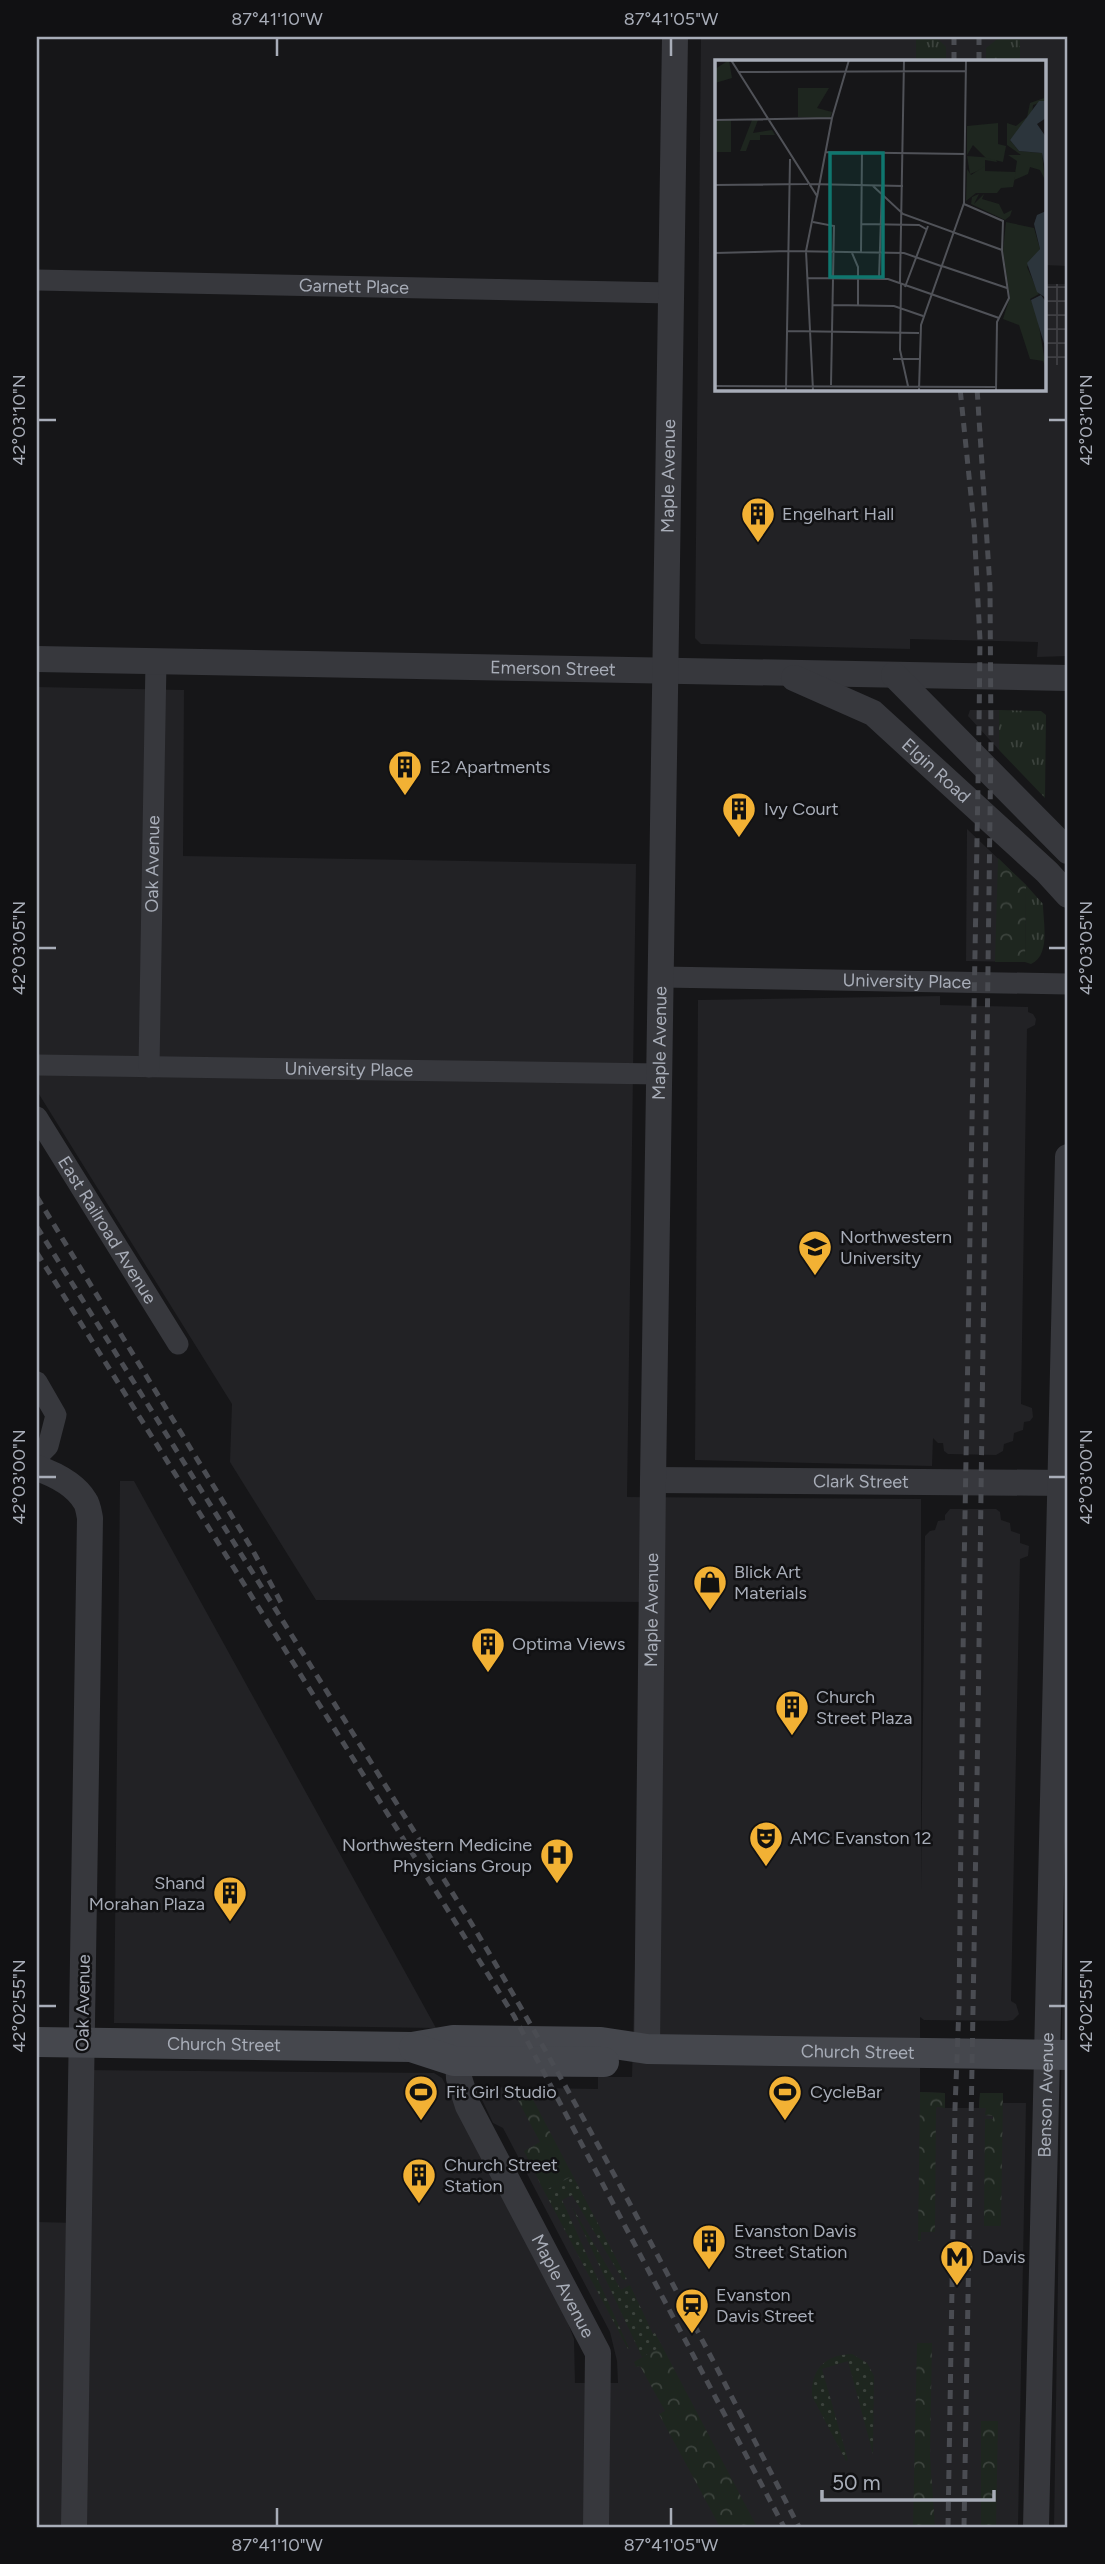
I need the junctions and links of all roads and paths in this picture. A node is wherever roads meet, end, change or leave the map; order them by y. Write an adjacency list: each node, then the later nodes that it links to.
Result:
1 (675, 37): 3 (street, Maple Avenue)
2 (37, 281): 3 (street, Garnett Place)
3 (672, 293): 6 (street, Maple Avenue)
4 (37, 659): 5 (street, Emerson Street)
5 (156, 661): 6 (street, Emerson Street); 15 (street, Oak Avenue)
6 (665, 672): 7 (street, Emerson Street); 12 (street, Maple Avenue)
7 (783, 674): 8 (street, Emerson Street); 11 (street, Elgin Road)
8 (894, 675): 9 (street, Emerson Street); 10 (street, Elgin Road)
9 (1068, 678)
10 (1068, 851)
11 (1068, 895)
12 (662, 977): 13 (street, University Place); 16 (street, Maple Avenue)
13 (1068, 984)
14 (37, 1065): 15 (street, University Place)
15 (149, 1067): 16 (street, University Place)
16 (660, 1074): 23 (street, Maple Avenue)
17 (37, 1117): 19 (street, East Railroad Avenue)
18 (1068, 1157): 24 (street, Benson Avenue)
19 (178, 1344)
20 (37, 1382): 21 (street)
21 (37, 1457)
22 (37, 1468): 26 (street, Oak Avenue)
23 (653, 1480): 24 (street, Clark Street); 28 (street, Maple Avenue)
24 (1065, 1483): 29 (street, Benson Avenue)
25 (37, 2042): 26 (main road, Church Street)
26 (82, 2042): 27 (main road, Church Street); 31 (street, Oak Avenue)
27 (412, 2047): 28 (main road, Church Street); 30 (main road, Church Street)
28 (648, 2049): 29 (main road, Church Street); 30 (main road, Church Street)
29 (1058, 2055): 33 (street, Benson Avenue)
30 (458, 2062): 32 (street, Maple Avenue)
31 (74, 2527)
32 (596, 2527)
33 (1036, 2527)

